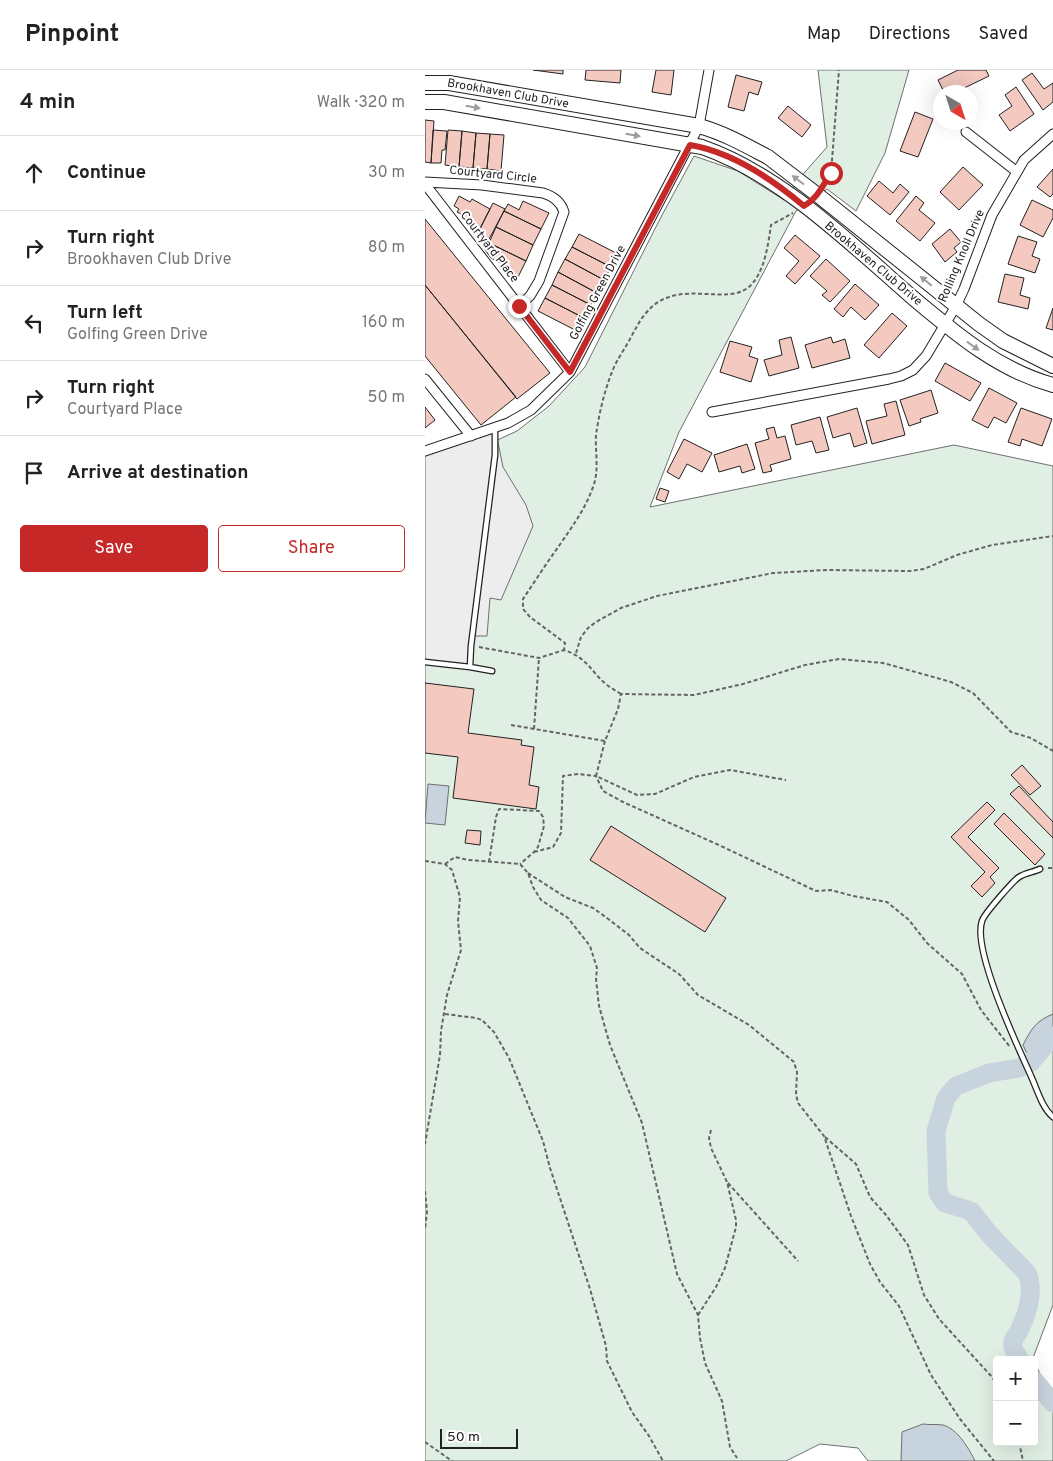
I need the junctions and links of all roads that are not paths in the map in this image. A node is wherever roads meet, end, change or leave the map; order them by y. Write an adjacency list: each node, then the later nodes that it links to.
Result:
1 (709, 70): 6 (street, Golfing Green Drive)
2 (425, 83): 3 (main road, Brookhaven Club Drive)
3 (513, 95): 5 (main road); 6 (main road, Brookhaven Club Drive)
4 (425, 102): 5 (main road, Brookhaven Club Drive, one-way to 5)
5 (510, 114): 9 (main road, Brookhaven Club Drive, one-way to 9)
6 (699, 126): 9 (street, Golfing Green Drive); 13 (main road, Brookhaven Club Drive, one-way to 6)
7 (965, 132): 10 (street)
8 (1053, 134): 10 (street, Rolling Knoll Drive)
9 (690, 145): 14 (main road, Brookhaven Club Drive); 16 (street, Golfing Green Drive)
10 (1017, 172): 13 (street, Rolling Knoll Drive)
11 (425, 183): 12 (street, Courtyard Place); 12 (street, Courtyard Circle)
12 (519, 306): 16 (street, Courtyard Place)
13 (956, 306): 14 (street, Rolling Knoll Drive); 15 (main road, Brookhaven Club Drive)
14 (944, 324): 18 (main road, Brookhaven Club Drive, one-way to 18); 19 (street, Rolling Knoll Drive)
15 (1053, 366)
16 (570, 372): 20 (street, Golfing Green Drive)
17 (425, 379): 21 (street)
18 (1053, 385)
19 (712, 412)
20 (495, 428): 21 (street, Golfing Green Drive); 24 (lane)
21 (471, 436): 22 (street, Golfing Green Drive)
22 (425, 451)
23 (425, 662): 24 (lane)
24 (470, 667): 25 (lane)
25 (493, 671)
26 (1040, 869): 27 (lane)
27 (1053, 1117)

